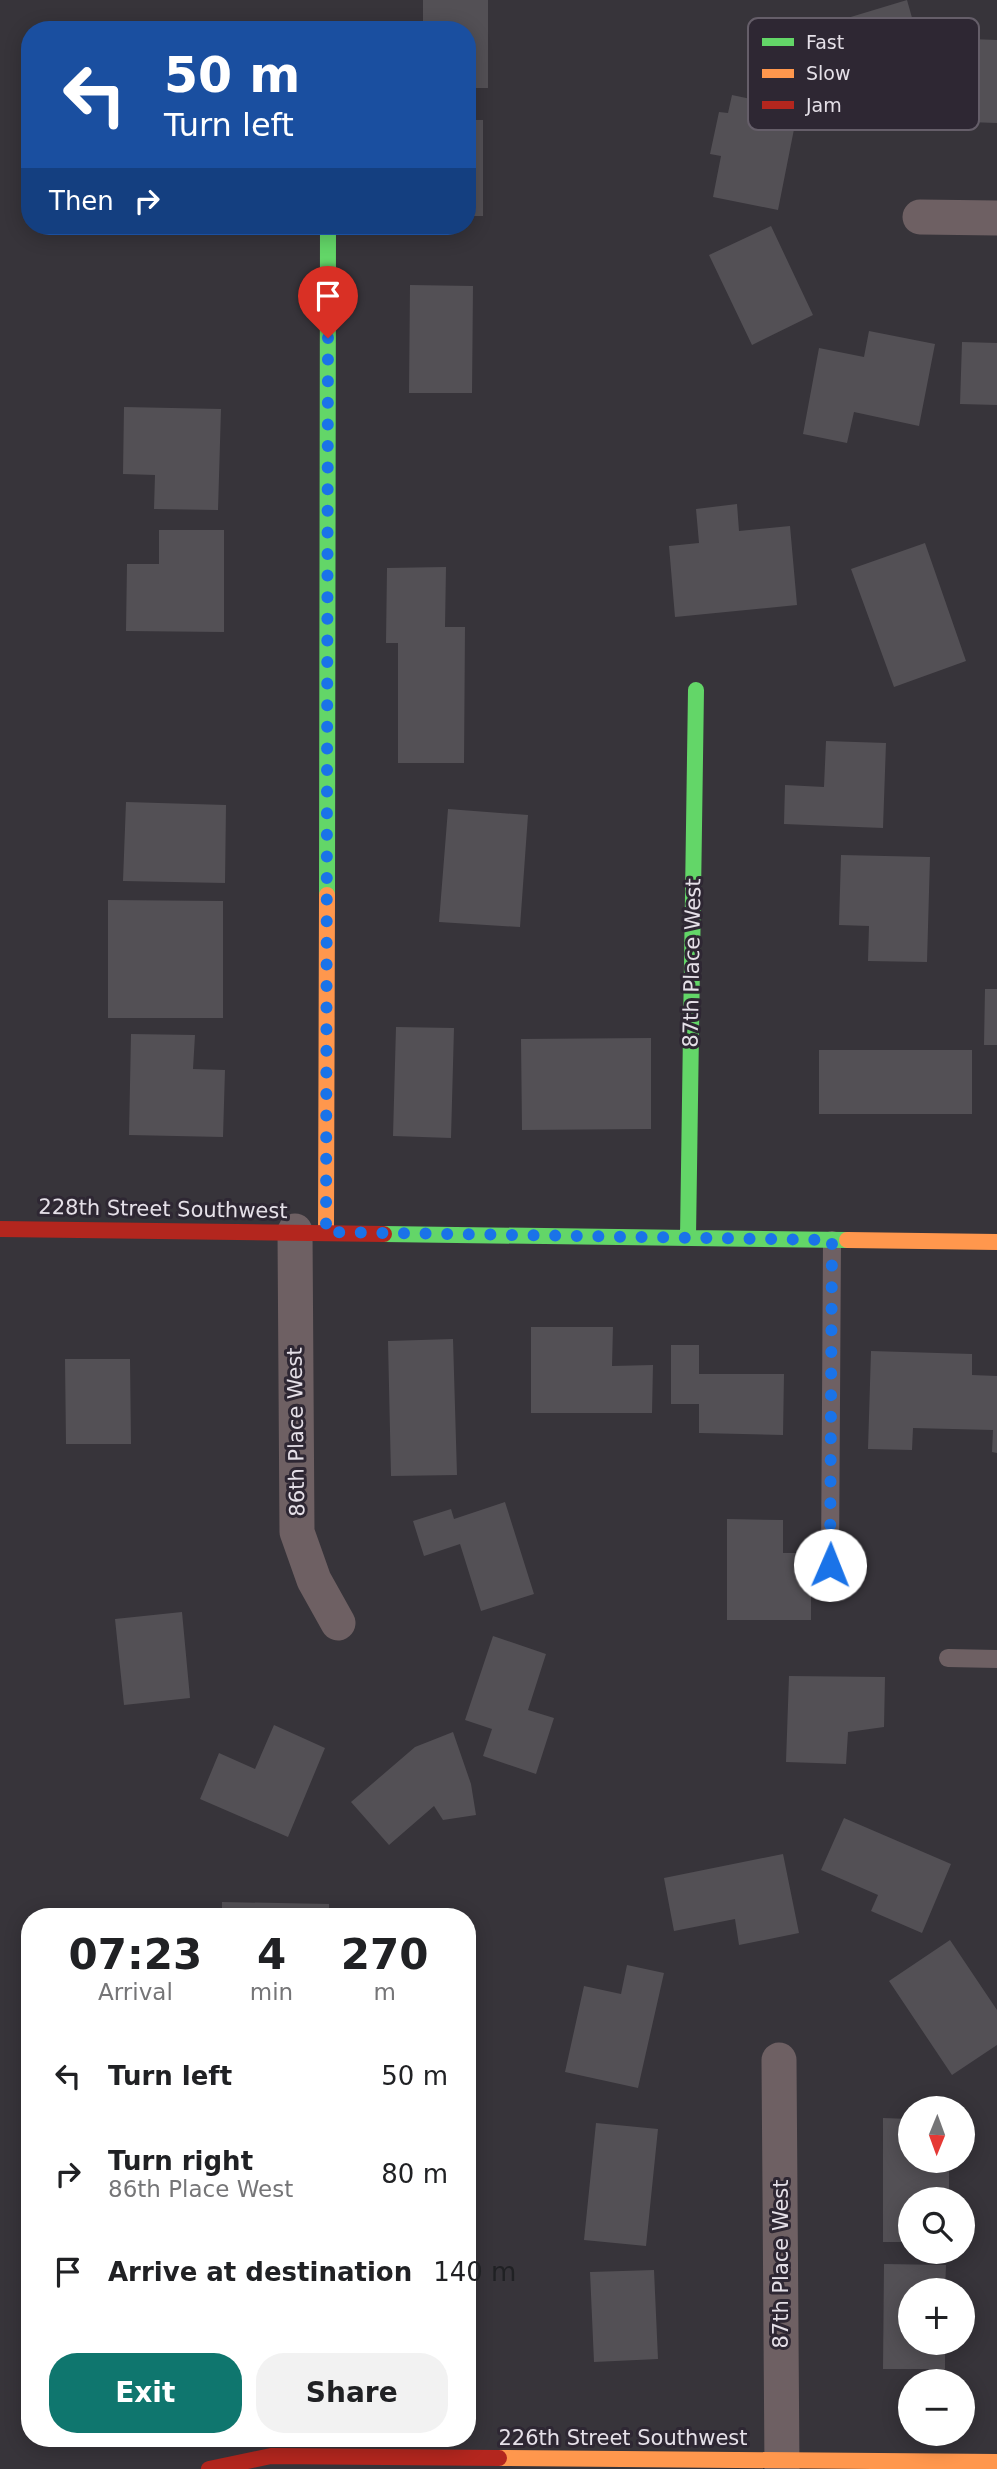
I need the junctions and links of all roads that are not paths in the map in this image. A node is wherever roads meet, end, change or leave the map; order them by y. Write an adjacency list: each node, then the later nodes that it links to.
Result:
1 (920, 217): 2 (street)
2 (997, 218)
3 (328, 235): 6 (street, 86th Place West)
4 (696, 690): 7 (street, 87th Place West)
5 (0, 1229): 6 (street, 228th Street Southwest)
6 (310, 1232): 7 (street, 228th Street Southwest); 11 (street, 86th Place West)
7 (688, 1237): 8 (street, 228th Street Southwest)
8 (832, 1240): 9 (street, 228th Street Southwest); 10 (lane)
9 (997, 1242)
10 (830, 1565)
11 (338, 1623)
12 (948, 1658): 13 (lane)
13 (997, 1659)
14 (779, 2060): 17 (street, 87th Place West)
15 (272, 2454): 17 (street, 226th Street Southwest); 18 (street, 226th Street Southwest)
16 (997, 2462): 17 (street, 226th Street Southwest)
17 (782, 2464)
18 (209, 2469)

